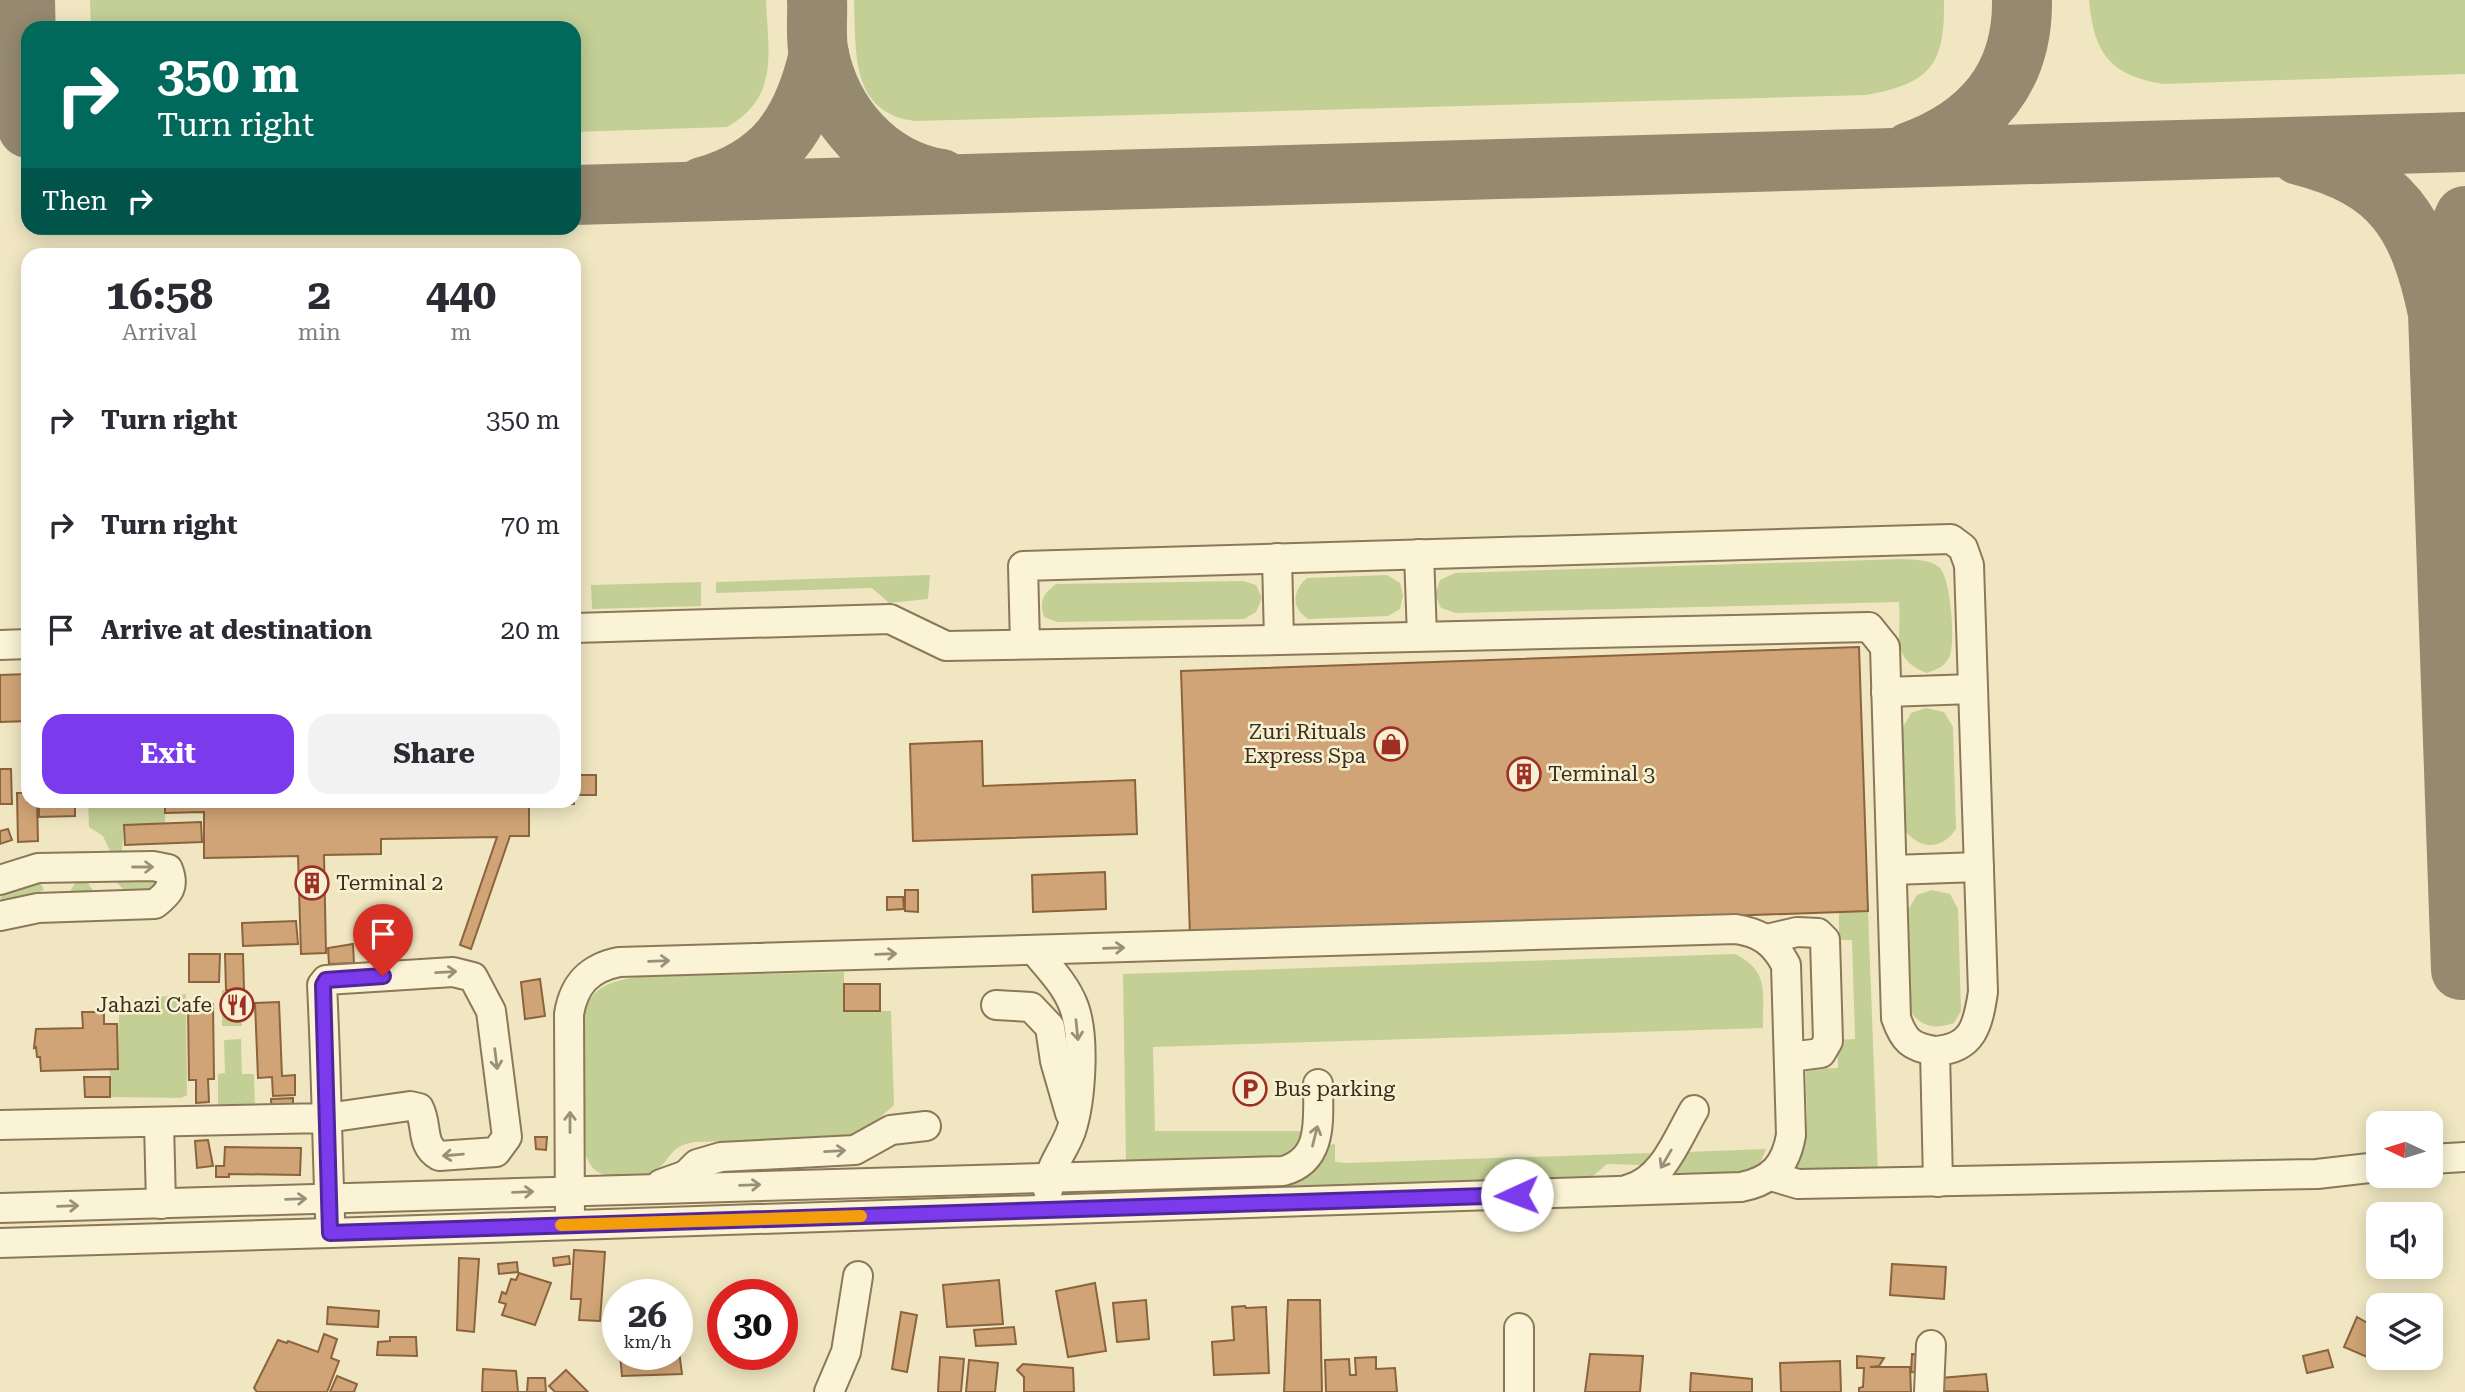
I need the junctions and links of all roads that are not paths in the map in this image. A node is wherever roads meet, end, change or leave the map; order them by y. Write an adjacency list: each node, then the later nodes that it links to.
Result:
1 (1419, 554): 2 (street); 4 (street); 9 (street)
2 (1277, 558): 5 (street); 7 (street)
3 (581, 628): 7 (street)
4 (1422, 636): 5 (street); 10 (street)
5 (1279, 640): 7 (street)
6 (21, 644): 8 (street)
7 (1025, 644)
8 (0, 645)
9 (1973, 689): 10 (street); 12 (street)
10 (1886, 692): 13 (street)
11 (80, 867): 14 (street); 15 (street); 15 (street, one-way to 15); 16 (street)
12 (1979, 867): 13 (street); 21 (street)
13 (1892, 870): 21 (street)
14 (0, 880)
15 (118, 905): 16 (street)
16 (49, 907): 17 (street)
17 (0, 916)
18 (1767, 939): 19 (street, one-way to 18); 22 (street); 22 (street)
19 (1034, 950): 27 (street, one-way to 27); 37 (street, one-way to 19)
20 (996, 1005): 27 (street)
21 (1935, 1051): 35 (street)
22 (1790, 1057): 34 (street)
23 (1318, 1084): 33 (street, one-way to 23)
24 (1694, 1110): 38 (street, one-way to 38)
25 (327, 1118): 25 (street, one-way to 25); 26 (street); 39 (street)
26 (159, 1123): 28 (street); 40 (street)
27 (1073, 1124): 33 (street)
28 (0, 1125)
29 (926, 1126): 36 (street, one-way to 29)
30 (2465, 1157): 31 (street)
31 (2443, 1158)
32 (2366, 1168): 35 (street)
33 (1048, 1176): 36 (street, one-way to 33); 42 (street)
34 (1771, 1176): 35 (street); 38 (street)
35 (1938, 1182)
36 (652, 1188): 37 (street)
37 (570, 1191): 39 (street, one-way to 37); 43 (street)
38 (1623, 1191): 42 (street)
39 (329, 1198): 40 (street, one-way to 39); 44 (street)
40 (161, 1204): 41 (street, one-way to 40)
41 (0, 1208)
42 (1048, 1210): 43 (street)
43 (570, 1225): 44 (street)
44 (330, 1233): 45 (street)
45 (0, 1243)
46 (858, 1276): 49 (street)
47 (1519, 1328): 50 (street)
48 (1931, 1345): 51 (street)
49 (838, 1390)
50 (1519, 1392)
51 (1929, 1392)

